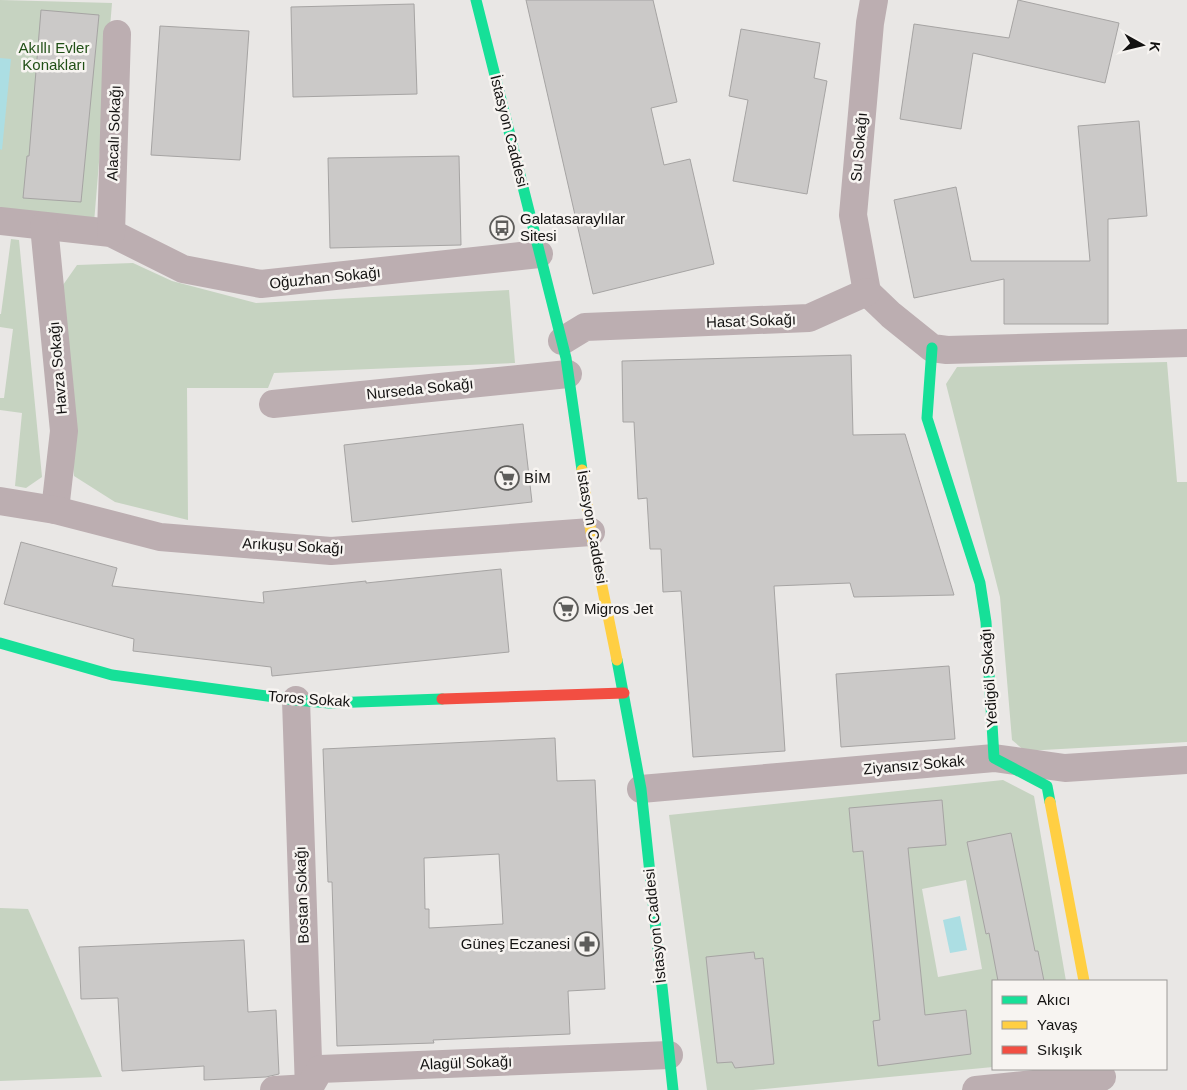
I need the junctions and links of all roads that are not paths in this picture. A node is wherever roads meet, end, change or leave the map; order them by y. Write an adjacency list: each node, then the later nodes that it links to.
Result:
1 (476, 0): 7 (street, İstasyon Caddesi)
2 (874, 0): 8 (street, Su Sokağı)
3 (118, 34): 6 (street, Alacalı Sokağı)
4 (0, 222): 5 (street, Oğuzhan Sokağı)
5 (44, 226): 6 (street, Oğuzhan Sokağı); 15 (street, Havza Sokağı)
6 (111, 233): 7 (street, Oğuzhan Sokağı)
7 (539, 254): 9 (street, İstasyon Caddesi)
8 (867, 292): 9 (street, Hasat Sokağı); 11 (street)
9 (562, 341): 12 (street, İstasyon Caddesi)
10 (1187, 343): 11 (street)
11 (932, 348): 20 (street, Yedigöl Sokağı)
12 (568, 374): 13 (street, Nurseda Sokağı); 16 (street, İstasyon Caddesi)
13 (273, 404)
14 (0, 501): 15 (street, Arıkuşu Sokağı)
15 (55, 510): 16 (street, Arıkuşu Sokağı)
16 (591, 532): 18 (street, İstasyon Caddesi)
17 (0, 643): 19 (street, Toros Sokak)
18 (624, 693): 19 (street, Toros Sokak); 22 (street, İstasyon Caddesi)
19 (296, 700): 26 (street, Bostan Sokağı)
20 (994, 758): 21 (street, Ziyansız Sokak); 22 (street, Ziyansız Sokak); 23 (street)
21 (1187, 760)
22 (640, 789): 24 (street, İstasyon Caddesi)
23 (1084, 980)
24 (669, 1055): 26 (street, Alagül Sokağı); 28 (street, İstasyon Caddesi)
25 (1102, 1079): 29 (street)
26 (309, 1089): 27 (street)
27 (274, 1090)
28 (673, 1090)
29 (976, 1090)

